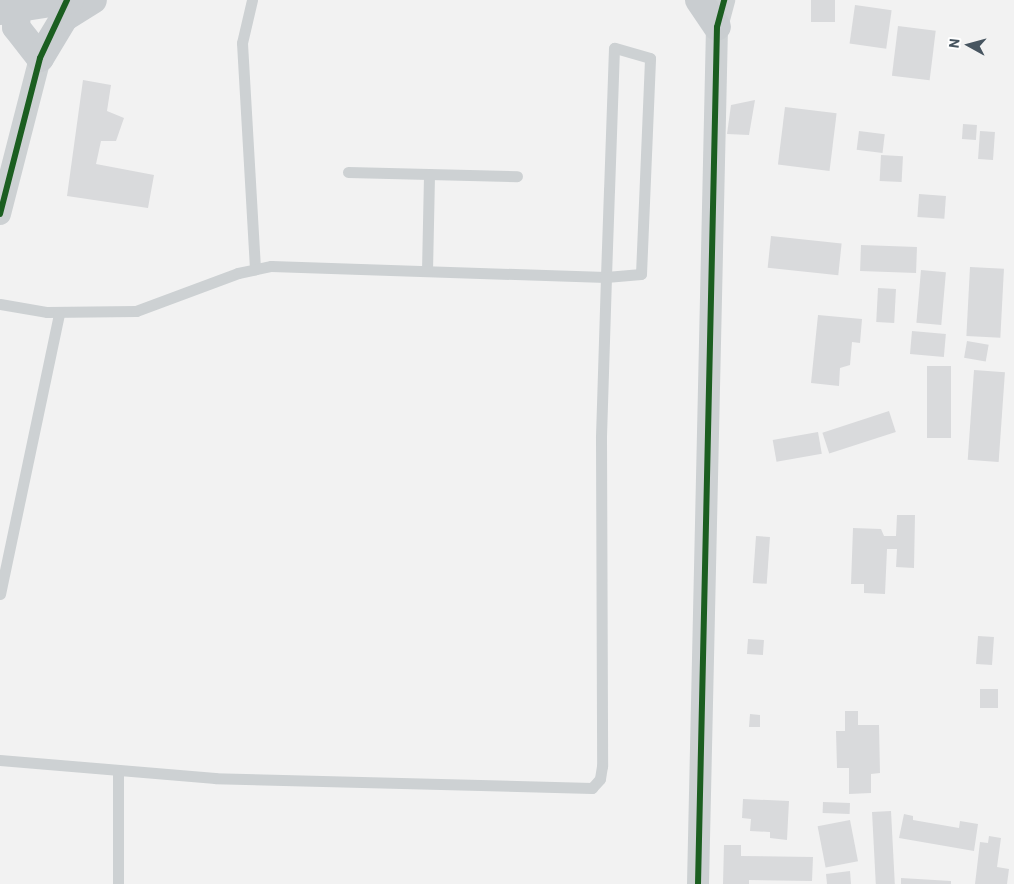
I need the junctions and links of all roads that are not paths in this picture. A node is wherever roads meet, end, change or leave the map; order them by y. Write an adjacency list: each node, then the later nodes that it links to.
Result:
1 (68, 0): 6 (main road); 8 (street)
2 (93, 0): 8 (main road)
3 (252, 0): 13 (lane)
4 (699, 0): 7 (main road)
5 (725, 0): 7 (main road)
6 (8, 10): 8 (main road)
7 (717, 27): 22 (street)
8 (40, 58): 12 (street)
9 (348, 172): 10 (lane)
10 (430, 174): 11 (lane); 14 (lane)
11 (517, 176)
12 (0, 214)
13 (255, 270): 14 (lane); 17 (lane)
14 (427, 271): 15 (lane)
15 (606, 277): 15 (lane); 20 (lane)
16 (0, 304): 17 (lane)
17 (59, 312): 18 (lane)
18 (0, 594)
19 (0, 760): 20 (lane)
20 (118, 772): 21 (lane)
21 (118, 884)
22 (698, 884)

